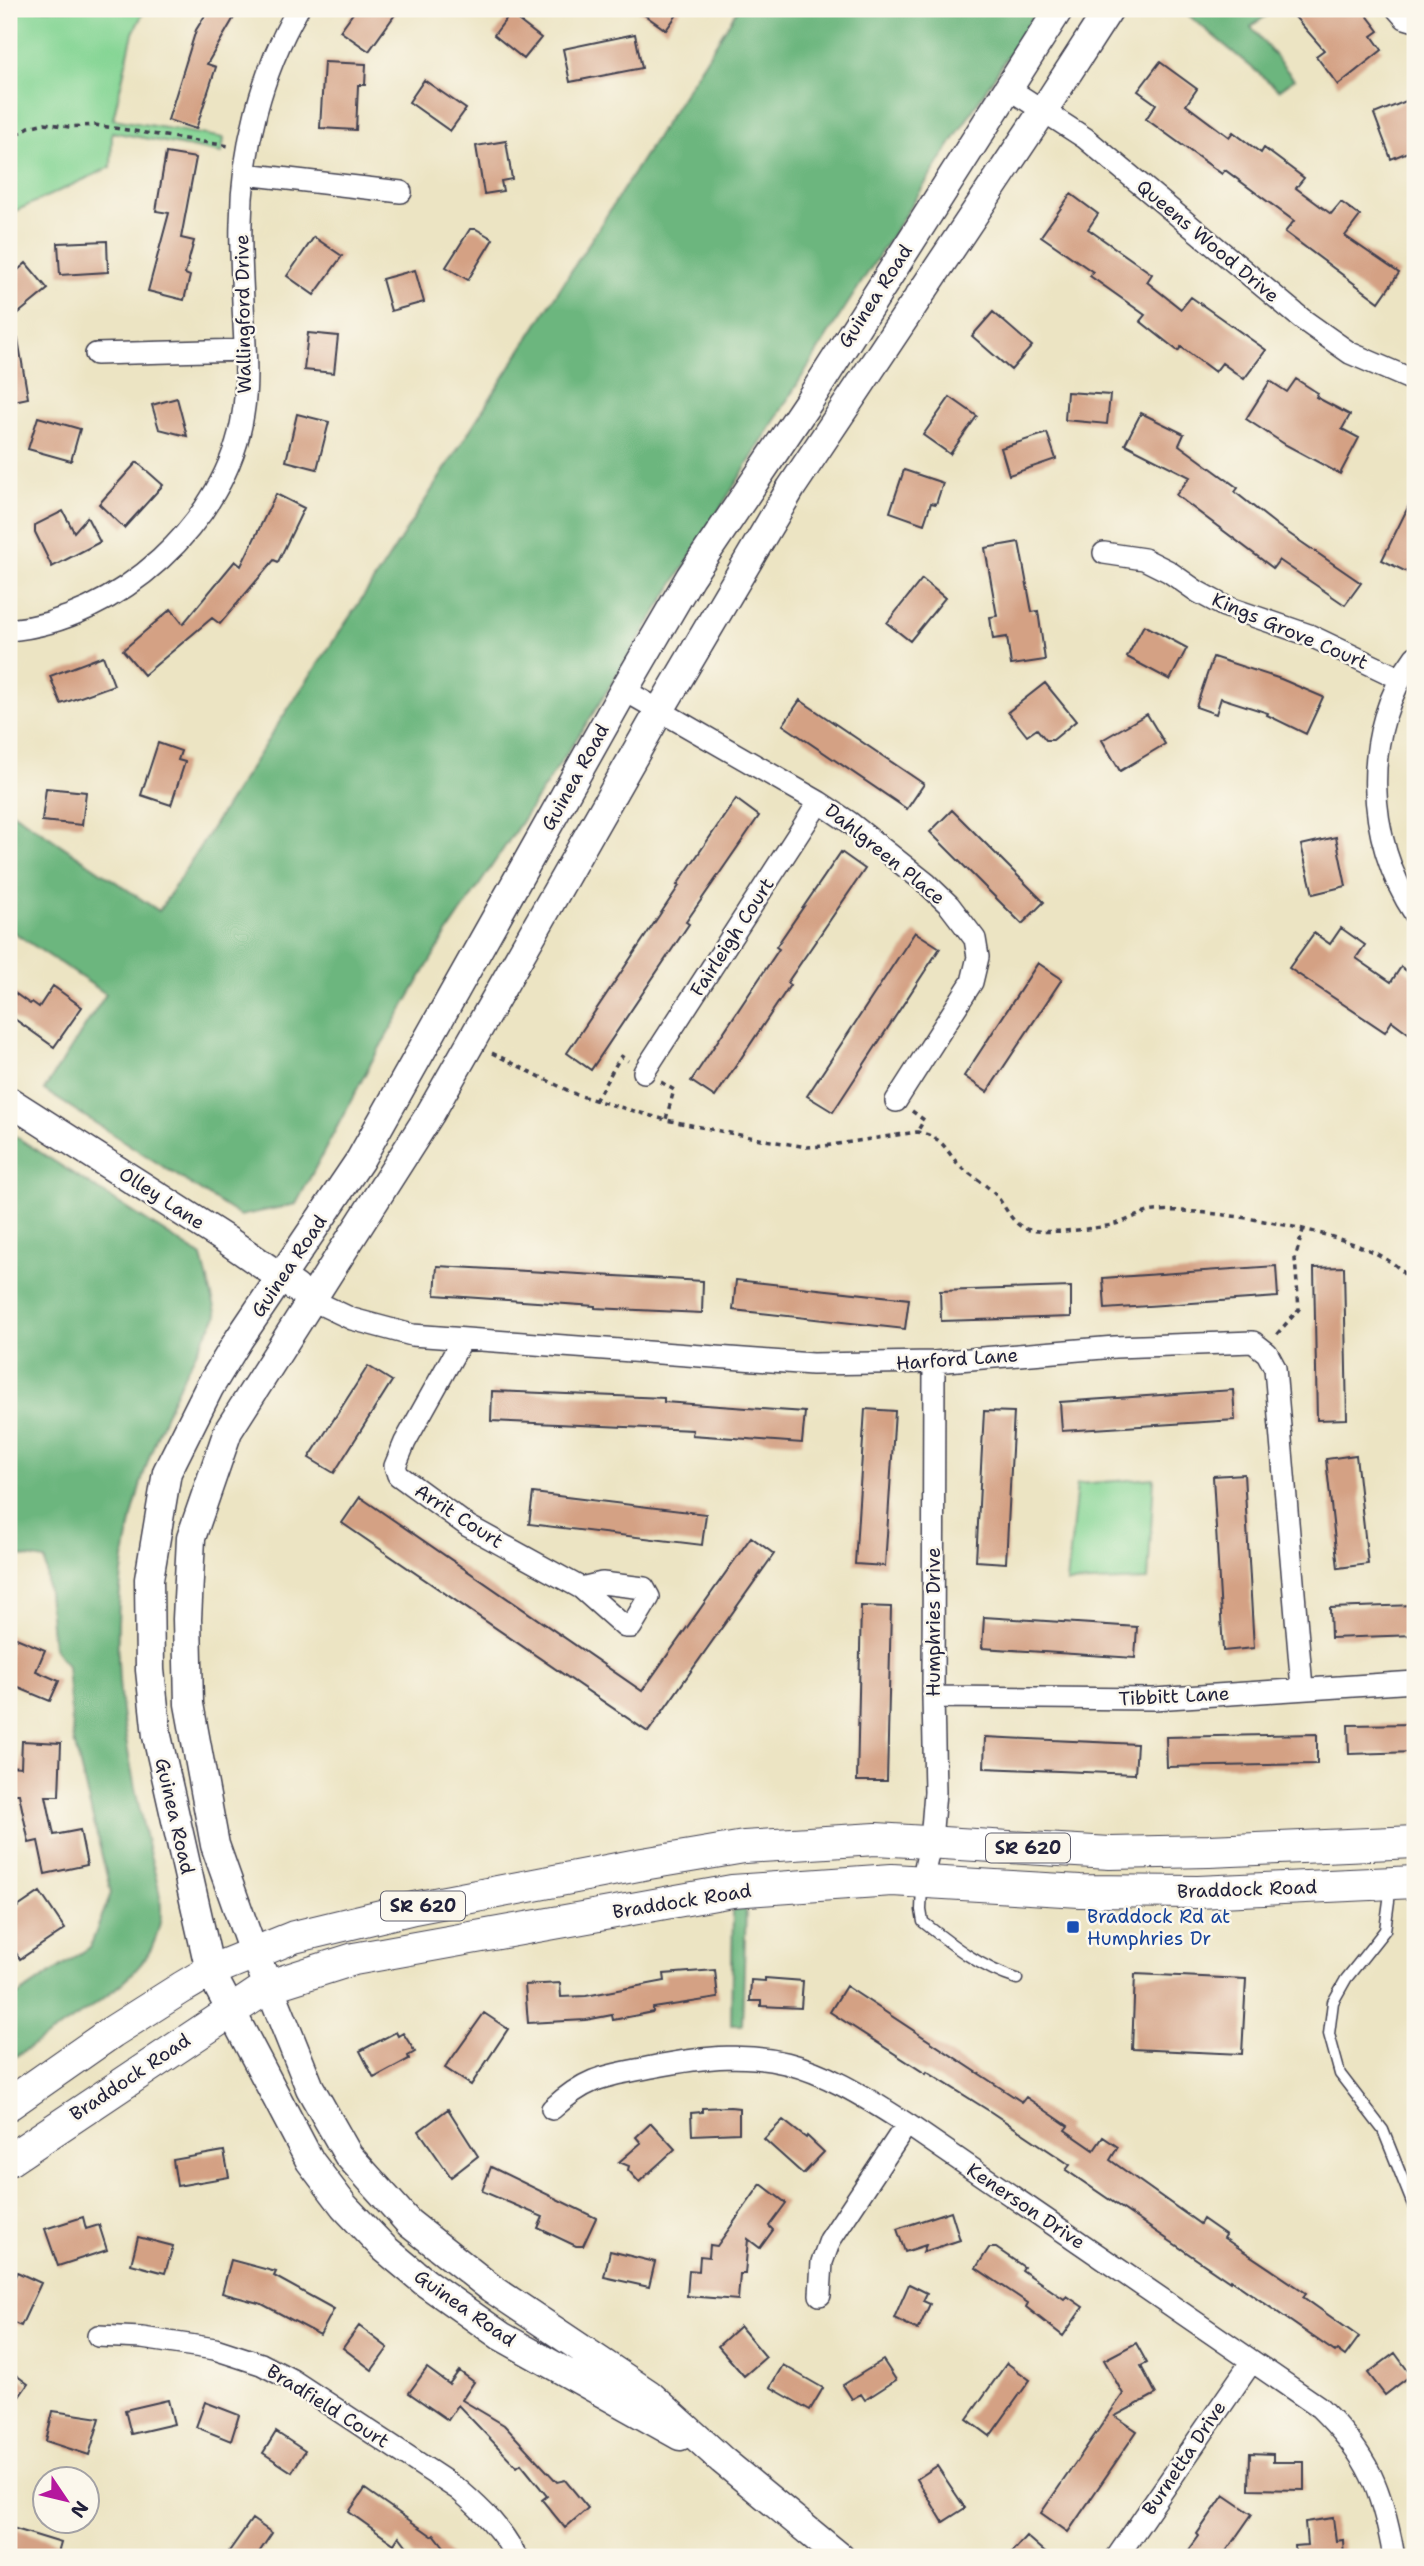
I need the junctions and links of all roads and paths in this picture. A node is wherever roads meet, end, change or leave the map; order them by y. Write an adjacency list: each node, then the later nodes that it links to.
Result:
1 (298, 9): 9 (street, Wallingford Drive)
2 (1059, 9): 6 (main road, Guinea Road)
3 (1109, 9): 7 (main road, Guinea Road)
4 (1397, 9): 5 (street)
5 (1415, 22)
6 (1008, 88): 7 (street, Queens Wood Drive); 19 (main road, Guinea Road)
7 (1043, 111): 14 (street, Queens Wood Drive); 20 (main road, Guinea Road)
8 (9, 140): 9 (path)
9 (248, 150): 10 (street, Wallingford Drive)
10 (245, 174): 11 (street); 12 (street, Wallingford Drive)
11 (401, 192)
12 (244, 350): 13 (street); 16 (street, Wallingford Drive)
13 (96, 354)
14 (1415, 381)
15 (1104, 554): 18 (street, Kings Grove Court)
16 (9, 630)
17 (1415, 657): 18 (street)
18 (1401, 678): 22 (street)
19 (624, 690): 20 (street, Dahlgreen Place); 30 (main road, Guinea Road)
20 (660, 710): 21 (street, Dahlgreen Place); 23 (main road, Guinea Road)
21 (819, 802): 24 (street, Fairleigh Court); 27 (street, Dahlgreen Place)
22 (1415, 914)
23 (472, 1041): 26 (path); 31 (main road, Guinea Road)
24 (644, 1072): 26 (path); 28 (path)
25 (9, 1101): 30 (main road, Olley Lane)
26 (595, 1101): 28 (path)
27 (896, 1101)
28 (666, 1119): 29 (path)
29 (1303, 1230): 33 (path); 35 (path)
30 (282, 1278): 31 (main road, Olley Lane); 46 (main road, Guinea Road)
31 (312, 1300): 32 (street, Harford Lane); 45 (main road, Guinea Road)
32 (462, 1339): 34 (street, Harford Lane); 36 (street, Arrit Court)
33 (1263, 1350): 34 (street, Harford Lane); 38 (street)
34 (934, 1362): 39 (street, Humphries Drive)
35 (1415, 1380)
36 (581, 1588)
37 (1415, 1682): 38 (street, Tibbitt Lane)
38 (1301, 1688): 39 (street, Tibbitt Lane)
39 (933, 1697): 40 (street, Humphries Drive)
40 (931, 1841): 41 (main road, Braddock Road / SR 620); 43 (street, Humphries Drive); 45 (main road, Braddock Road / SR 620)
41 (1415, 1842)
42 (1415, 1861): 44 (main road)
43 (922, 1881): 44 (main road, Braddock Road / SR 620); 47 (lane); 48 (main road, Braddock Road / SR 620)
44 (1403, 1882): 54 (lane)
45 (253, 1952): 46 (main road, Braddock Road / SR 620); 48 (main road, Guinea Road)
46 (210, 1972): 49 (main road, Guinea Road); 50 (main road, Braddock Road / SR 620)
47 (1017, 1979)
48 (269, 1986): 49 (main road, Braddock Road / SR 620); 58 (main road, Guinea Road)
49 (230, 2010): 53 (main road, Braddock Road / SR 620); 58 (main road, Guinea Road)
50 (9, 2104)
51 (552, 2109): 52 (street, Kenerson Drive)
52 (907, 2124): 55 (street); 57 (street, Kenerson Drive)
53 (9, 2160)
54 (1415, 2210)
55 (820, 2295)
56 (98, 2336): 59 (street, Bradfield Court)
57 (1252, 2361): 61 (street, Burnetta Drive); 62 (street, Kenerson Drive)
58 (722, 2460): 60 (main road, Guinea Road)
59 (516, 2557)
60 (840, 2557)
61 (1117, 2557)
62 (1394, 2557)

